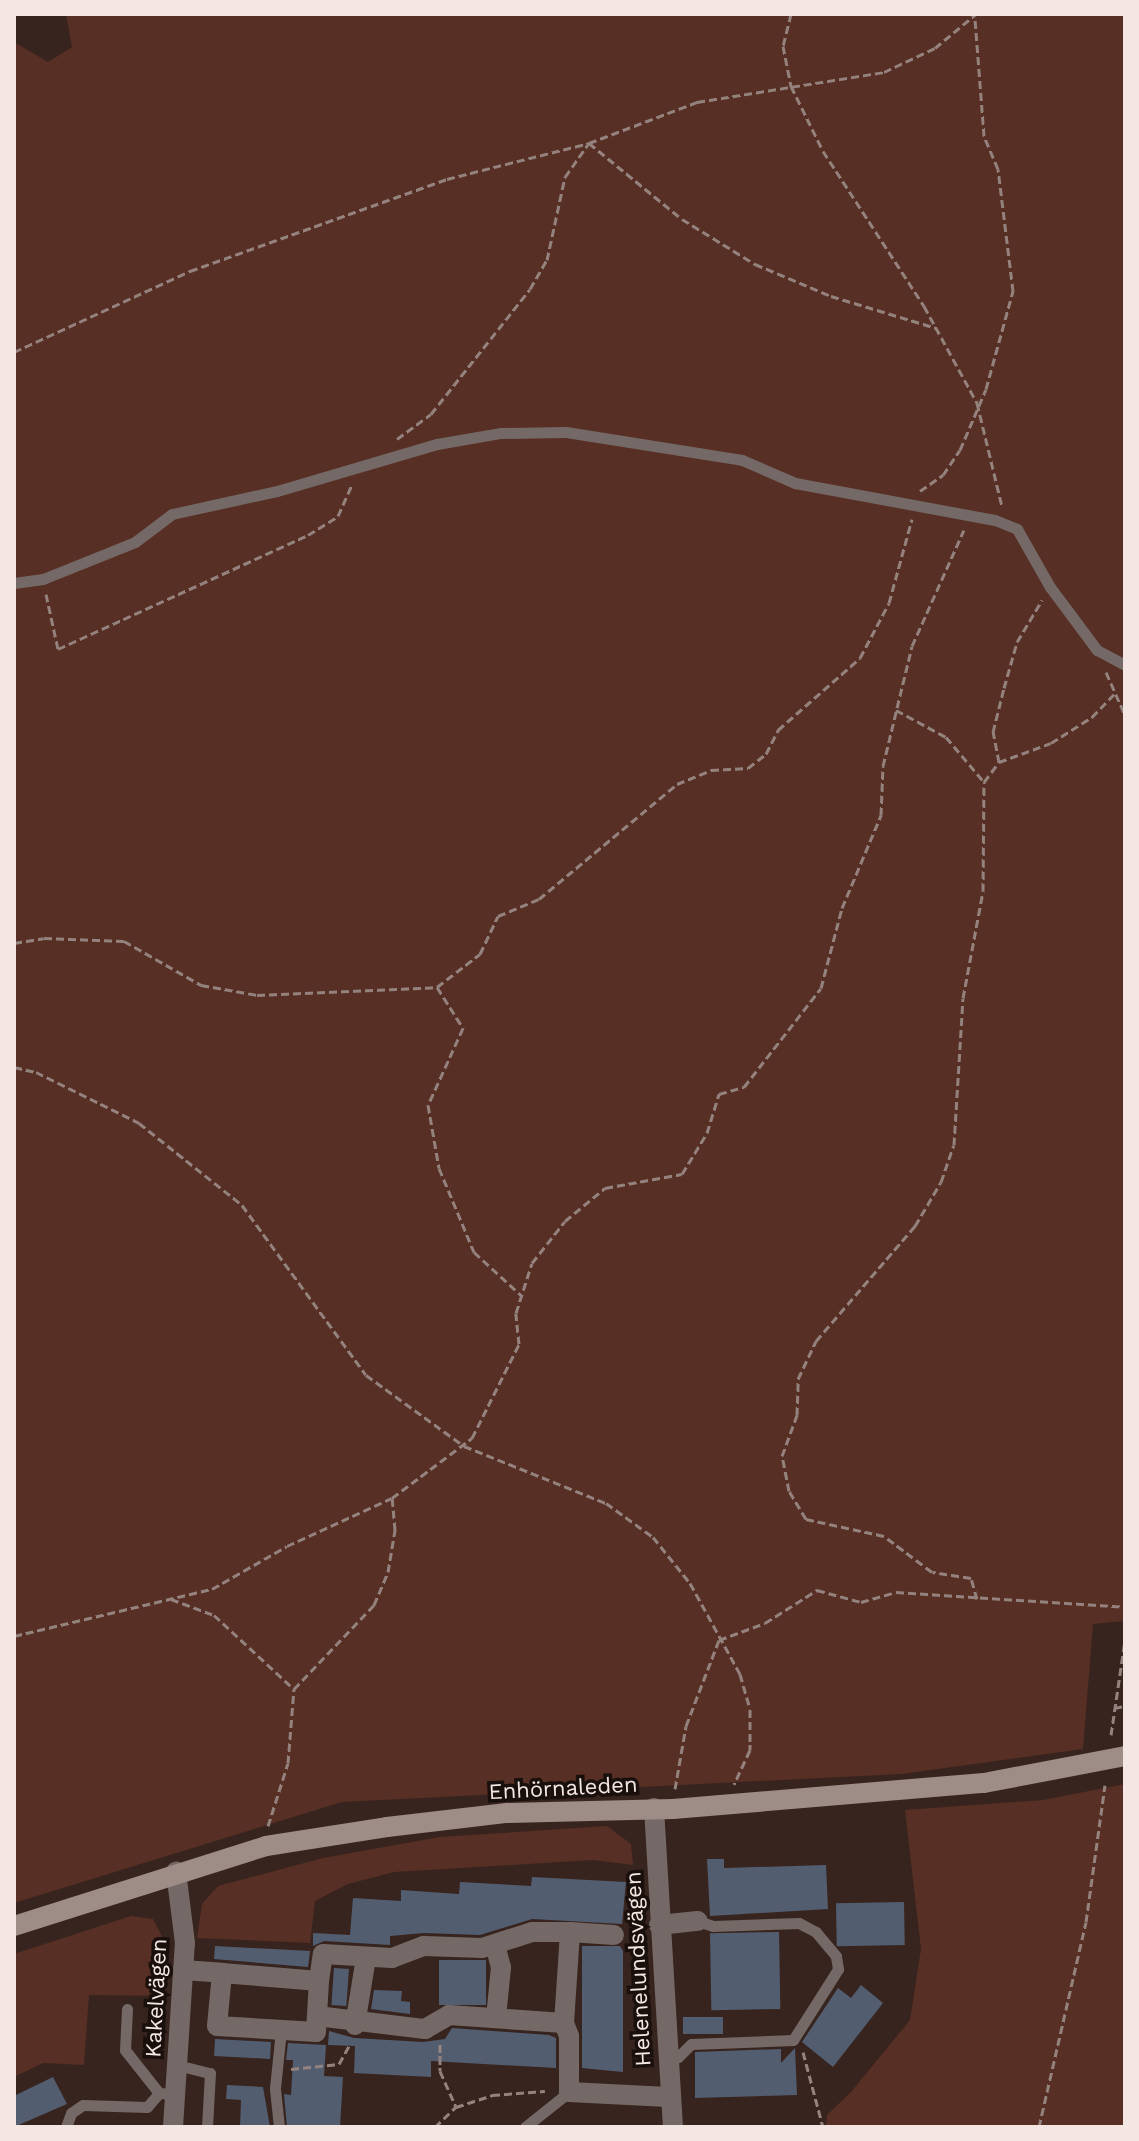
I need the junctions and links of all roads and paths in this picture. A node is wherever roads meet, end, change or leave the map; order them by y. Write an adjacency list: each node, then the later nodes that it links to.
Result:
1 (791, 14): 3 (path)
2 (975, 16): 3 (path); 7 (path)
3 (791, 86): 4 (path); 5 (path)
4 (589, 143): 5 (path); 6 (path); 8 (path)
5 (936, 328): 7 (path)
6 (14, 352)
7 (977, 403): 10 (path); 13 (path)
8 (394, 441)
9 (357, 468): 11 (lane); 14 (lane); 14 (path)
10 (915, 495)
11 (924, 508): 12 (lane); 25 (path)
12 (970, 516): 13 (lane); 20 (path)
13 (1017, 529): 16 (lane)
14 (43, 579): 15 (lane)
15 (14, 583)
16 (1050, 587): 17 (lane); 22 (path)
17 (1097, 650): 18 (lane); 19 (path)
18 (1125, 665)
19 (1114, 694): 21 (path); 22 (path)
20 (896, 710): 23 (path); 27 (path)
21 (1125, 715)
22 (999, 762): 23 (path)
23 (984, 782): 31 (path)
24 (14, 943): 25 (path)
25 (437, 987): 27 (path)
26 (14, 1067): 28 (path)
27 (522, 1296): 28 (path)
28 (464, 1446): 29 (path); 34 (path)
29 (392, 1498): 30 (path); 36 (path)
30 (170, 1599): 33 (path); 36 (path)
31 (977, 1599): 32 (path); 34 (path)
32 (1125, 1607)
33 (14, 1636)
34 (719, 1640): 42 (path); 43 (path)
35 (1125, 1640): 38 (path)
36 (294, 1689): 44 (path)
37 (1125, 1706): 38 (path)
38 (1114, 1708): 39 (path)
39 (1111, 1735)
40 (1125, 1756): 42 (street, Enhörnaleden)
41 (1105, 1785): 79 (path)
42 (724, 1806): 43 (street, Enhörnaleden)
43 (664, 1809): 44 (street, Enhörnaleden); 47 (street, Helenelundsvägen)
44 (266, 1846): 45 (street, Enhörnaleden)
45 (176, 1872): 48 (street, Enhörnaleden); 53 (street, Kakelvägen)
46 (698, 1921): 47 (street); 63 (lane)
47 (659, 1925): 64 (street, Helenelundsvägen)
48 (14, 1926)
49 (570, 1932): 50 (street); 51 (street); 60 (street)
50 (614, 1935)
51 (495, 1945): 52 (street); 58 (street)
52 (366, 1958): 55 (street); 61 (street)
53 (183, 1970): 54 (street); 65 (street, Kakelvägen)
54 (222, 1973): 55 (street); 62 (street)
55 (319, 1981): 57 (street)
56 (127, 2009): 68 (lane)
57 (317, 2016): 61 (street); 62 (street)
58 (496, 2018): 59 (street); 60 (street)
59 (440, 2020): 61 (street); 70 (path)
60 (564, 2023): 67 (street)
61 (355, 2025): 66 (path)
62 (281, 2030): 66 (lane)
63 (793, 2040): 64 (lane); 78 (path)
64 (666, 2060): 69 (street, Helenelundsvägen)
65 (177, 2065): 68 (street, Kakelvägen); 73 (lane)
66 (279, 2068): 74 (lane)
67 (569, 2092): 69 (street); 70 (path); 76 (lane)
68 (167, 2094): 71 (lane); 72 (street, Kakelvägen)
69 (668, 2097): 77 (street, Helenelundsvägen)
70 (456, 2107): 75 (path)
71 (66, 2127)
72 (173, 2127)
73 (207, 2127)
74 (279, 2127)
75 (435, 2127)
76 (525, 2127)
77 (673, 2127)
78 (823, 2127)
79 (1039, 2127)

